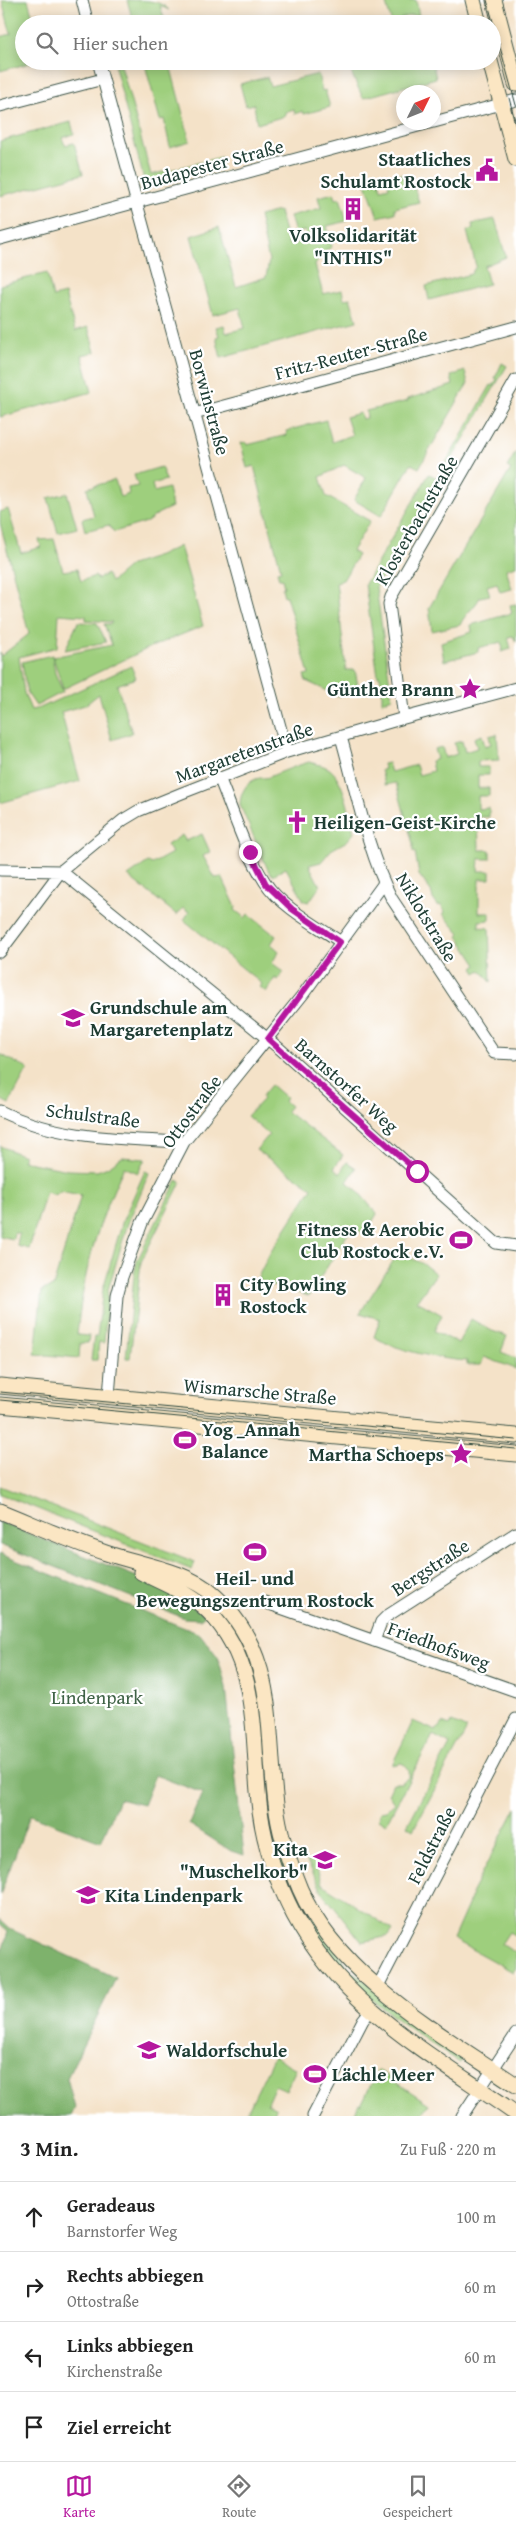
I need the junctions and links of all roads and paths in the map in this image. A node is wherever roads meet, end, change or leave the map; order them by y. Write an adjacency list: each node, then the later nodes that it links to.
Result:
1 (82, 0): 4 (street)
2 (473, 0): 5 (main road)
3 (494, 0): 6 (main road)
4 (86, 15)
5 (477, 15)
6 (498, 15)
7 (501, 27): 11 (main road)
8 (100, 70): 10 (street, Borwinstraße)
9 (492, 70): 13 (main road)
10 (103, 79): 14 (street); 18 (street, Borwinstraße)
11 (516, 84)
12 (516, 100): 13 (street, Budapester Straße)
13 (501, 104): 15 (street, Budapester Straße); 17 (main road)
14 (0, 106)
15 (441, 120)
16 (403, 130): 18 (street, Budapester Straße)
17 (516, 159)
18 (137, 202): 19 (street, Budapester Straße); 22 (street, Borwinstraße)
19 (0, 239)
20 (516, 328): 22 (street, Fritz-Reuter-Straße)
21 (516, 380): 24 (street, Klosterbachstraße)
22 (194, 414): 26 (street, Borwinstraße)
23 (516, 688): 24 (street, Margaretenstraße)
24 (404, 718): 25 (street, Margaretenstraße)
25 (341, 737): 26 (street, Margaretenstraße); 30 (street, Niklotstraße)
26 (287, 752): 27 (street, Margaretenstraße)
27 (220, 780): 29 (street, Margaretenstraße); 31 (street)
28 (0, 870): 29 (street)
29 (61, 871): 32 (street, Margaretenstraße); 33 (street, Barnstorfer Weg)
30 (384, 883): 31 (street, Ottostraße); 34 (street, Niklotstraße)
31 (340, 942): 33 (street, Ottostraße)
32 (0, 952)
33 (268, 1039): 36 (street, Ottostraße); 37 (street, Barnstorfer Weg)
34 (516, 1054)
35 (0, 1111): 36 (street, Schulstraße)
36 (184, 1142): 39 (street, Ottostraße)
37 (516, 1246)
38 (0, 1386): 39 (main road, Wismarsche Straße)
39 (110, 1396): 41 (main road); 42 (main road, Wismarsche Straße)
40 (0, 1405): 41 (main road, Wismarsche Straße)
41 (108, 1416): 43 (main road, Wismarsche Straße)
42 (516, 1436)
43 (516, 1454)
44 (0, 1511): 46 (main road)
45 (516, 1533): 48 (street, Bergstraße)
46 (104, 1553): 51 (main road); 52 (main road)
47 (264, 1602): 48 (street, Friedhofsweg)
48 (374, 1640): 49 (street, Friedhofsweg)
49 (516, 1691)
50 (516, 1719): 51 (street, Feldstraße)
51 (377, 1988): 54 (main road)
52 (370, 2011): 56 (main road); 58 (street)
53 (516, 2034): 54 (street)
54 (493, 2070): 55 (main road); 56 (street)
55 (516, 2085)
56 (480, 2089): 57 (main road); 59 (street)
57 (516, 2114)
58 (313, 2116)
59 (462, 2116)

